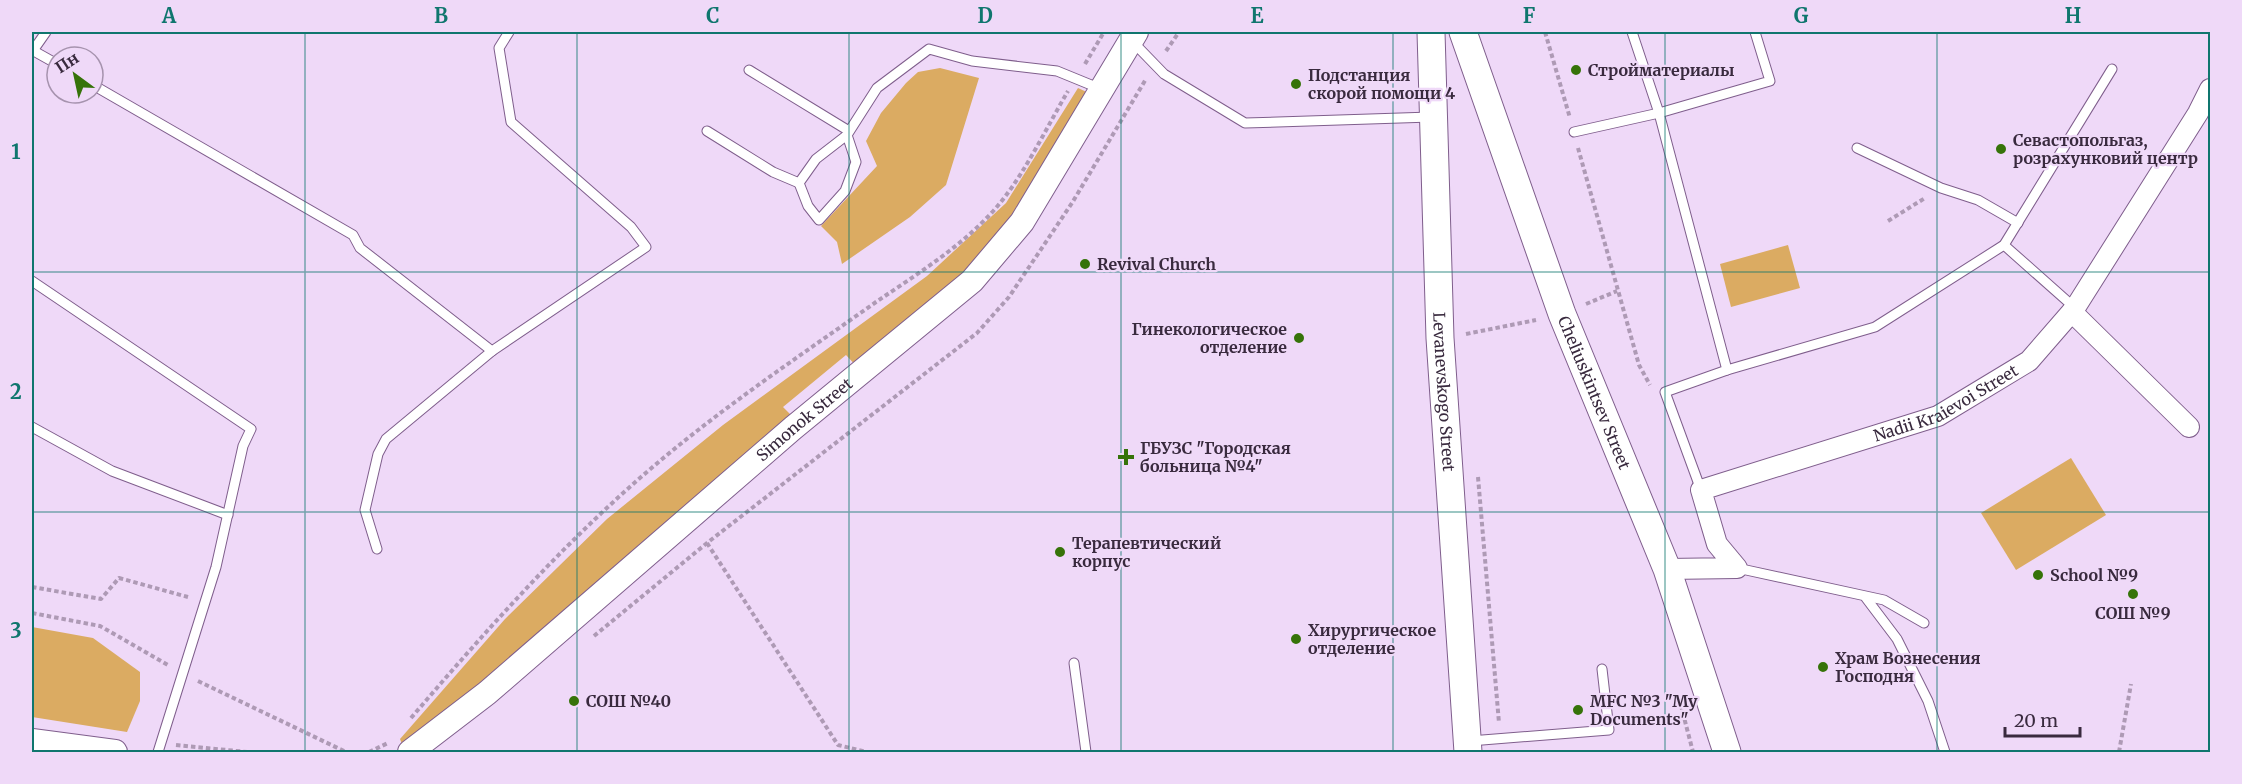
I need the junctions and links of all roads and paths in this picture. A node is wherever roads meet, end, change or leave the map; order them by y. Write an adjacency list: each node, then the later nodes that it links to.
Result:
1 (46, 32): 10 (lane)
2 (509, 32): 36 (lane)
3 (1104, 32): 13 (path)
4 (1431, 32): 20 (main road, Levanevskogo Street)
5 (1463, 32): 47 (main road, Cheliuskintsev Street)
6 (1545, 32): 22 (path)
7 (1632, 32): 19 (lane)
8 (1755, 32): 14 (lane)
9 (1133, 36): 16 (street, Simonok Street); 20 (lane)
10 (32, 51)
11 (2112, 69): 28 (lane)
12 (749, 70): 23 (lane)
13 (1076, 79): 16 (lane); 23 (lane); 57 (path)
14 (1770, 81): 15 (lane); 19 (lane)
15 (1782, 82)
16 (1101, 89): 60 (street, Simonok Street)
17 (2211, 89): 31 (street, Nadii Kraievoi Street)
18 (105, 91): 36 (lane)
19 (1659, 113): 22 (lane); 37 (lane)
20 (1433, 117): 61 (main road, Levanevskogo Street)
21 (707, 131): 25 (lane)
22 (1574, 132): 38 (path)
23 (848, 133): 25 (lane); 25 (lane)
24 (1857, 148): 26 (lane)
25 (799, 183)
26 (1941, 188): 27 (path); 28 (lane)
27 (1888, 221)
28 (2018, 223): 29 (lane)
29 (2004, 245): 31 (lane); 37 (lane)
30 (32, 281): 43 (lane)
31 (2073, 310): 40 (street); 42 (street, Nadii Kraievoi Street)
32 (1547, 318): 34 (path)
33 (1466, 322): 34 (path)
34 (1466, 334): 35 (path)
35 (1467, 345)
36 (492, 351): 45 (lane)
37 (1727, 370): 38 (lane)
38 (1665, 392): 42 (lane)
39 (32, 427): 43 (lane)
40 (2189, 427)
41 (1478, 475): 58 (path)
42 (1701, 490): 46 (street)
43 (228, 515): 55 (lane)
44 (706, 543): 67 (path)
45 (377, 549)
46 (1737, 568): 47 (street); 50 (lane)
47 (1667, 569): 69 (main road, Cheliuskintsev Street)
48 (32, 587): 49 (path)
49 (183, 596)
50 (1866, 598): 52 (lane); 70 (lane)
51 (32, 613): 55 (path)
52 (1924, 622)
53 (1074, 663): 68 (lane)
54 (1602, 669): 61 (lane)
55 (182, 673): 62 (lane); 65 (path)
56 (2131, 684): 71 (path)
57 (408, 722)
58 (1499, 730)
59 (40, 745): 64 (street)
60 (401, 747): 66 (path)
61 (1468, 747)
62 (159, 748): 63 (path)
63 (247, 752)
64 (115, 753)
65 (346, 753)
66 (369, 753)
67 (867, 753)
68 (1086, 753)
69 (1727, 753)
70 (1945, 753)
71 (2119, 753)

